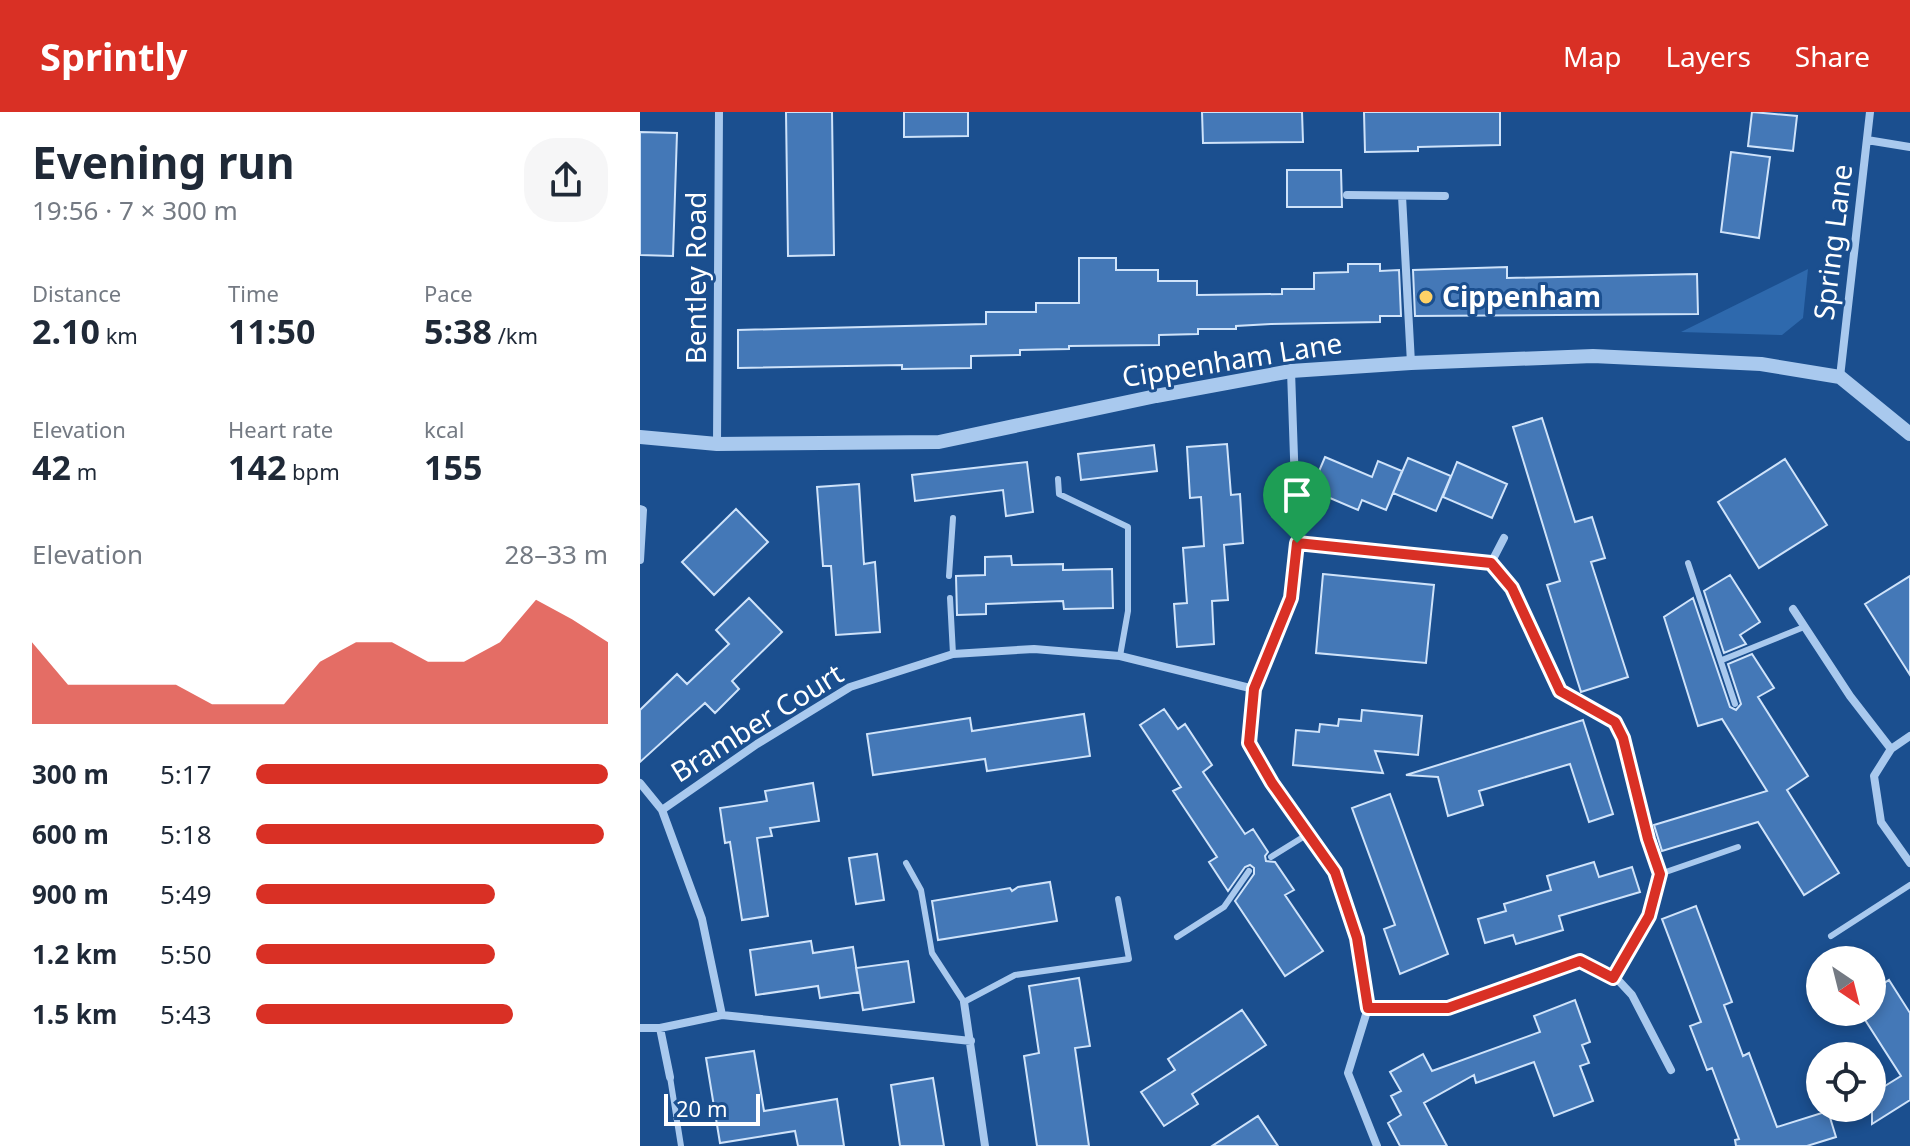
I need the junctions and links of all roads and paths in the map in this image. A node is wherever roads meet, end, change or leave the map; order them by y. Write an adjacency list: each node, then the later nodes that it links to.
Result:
1 (719, 112): 13 (street, Bentley Road)
2 (1870, 112): 3 (street, Spring Lane)
3 (1867, 140): 4 (street); 10 (street, Spring Lane)
4 (1910, 147)
5 (1347, 195): 6 (street)
6 (1402, 196): 7 (street); 8 (street)
7 (1445, 196)
8 (1411, 363): 9 (street, Cippenham Lane); 10 (street, Cippenham Lane)
9 (1291, 371): 13 (street, Cippenham Lane); 18 (street)
10 (1840, 377): 11 (street, Cippenham Lane)
11 (1910, 434)
12 (640, 437): 13 (street, Cippenham Lane)
13 (717, 444)
14 (1058, 479): 27 (lane)
15 (640, 509): 19 (street)
16 (953, 518): 22 (lane)
17 (1504, 538): 20 (street)
18 (1297, 543): 20 (street); 29 (street)
19 (640, 560)
20 (1491, 563): 30 (street)
21 (1688, 563): 28 (lane)
22 (949, 576)
23 (950, 598): 26 (lane)
24 (1793, 609): 25 (street)
25 (1804, 627): 28 (lane); 33 (street)
26 (953, 654): 27 (street, Bramber Court); 35 (street, Bramber Court)
27 (1120, 656): 29 (street, Bramber Court)
28 (1722, 660): 31 (lane)
29 (1254, 689): 36 (street)
30 (1560, 691): 42 (lane)
31 (1735, 704)
32 (1910, 736): 33 (street)
33 (1891, 749): 40 (street)
34 (640, 783): 35 (street)
35 (662, 810): 50 (street)
36 (1308, 834): 38 (lane); 49 (street)
37 (1738, 847): 42 (lane)
38 (1271, 857)
39 (906, 863): 48 (lane)
40 (1910, 863)
41 (1249, 871): 46 (lane)
42 (1660, 874): 47 (lane)
43 (1910, 885): 45 (lane)
44 (1118, 899): 48 (lane)
45 (1831, 936)
46 (1177, 937)
47 (1613, 978): 49 (street); 54 (street)
48 (964, 1002): 53 (street)
49 (1368, 1008): 58 (street)
50 (722, 1015): 52 (street); 53 (street)
51 (640, 1028): 52 (street)
52 (660, 1028): 55 (street)
53 (971, 1041): 57 (street)
54 (1671, 1070)
55 (670, 1077): 56 (lane)
56 (681, 1146)
57 (985, 1146)
58 (1377, 1146)

